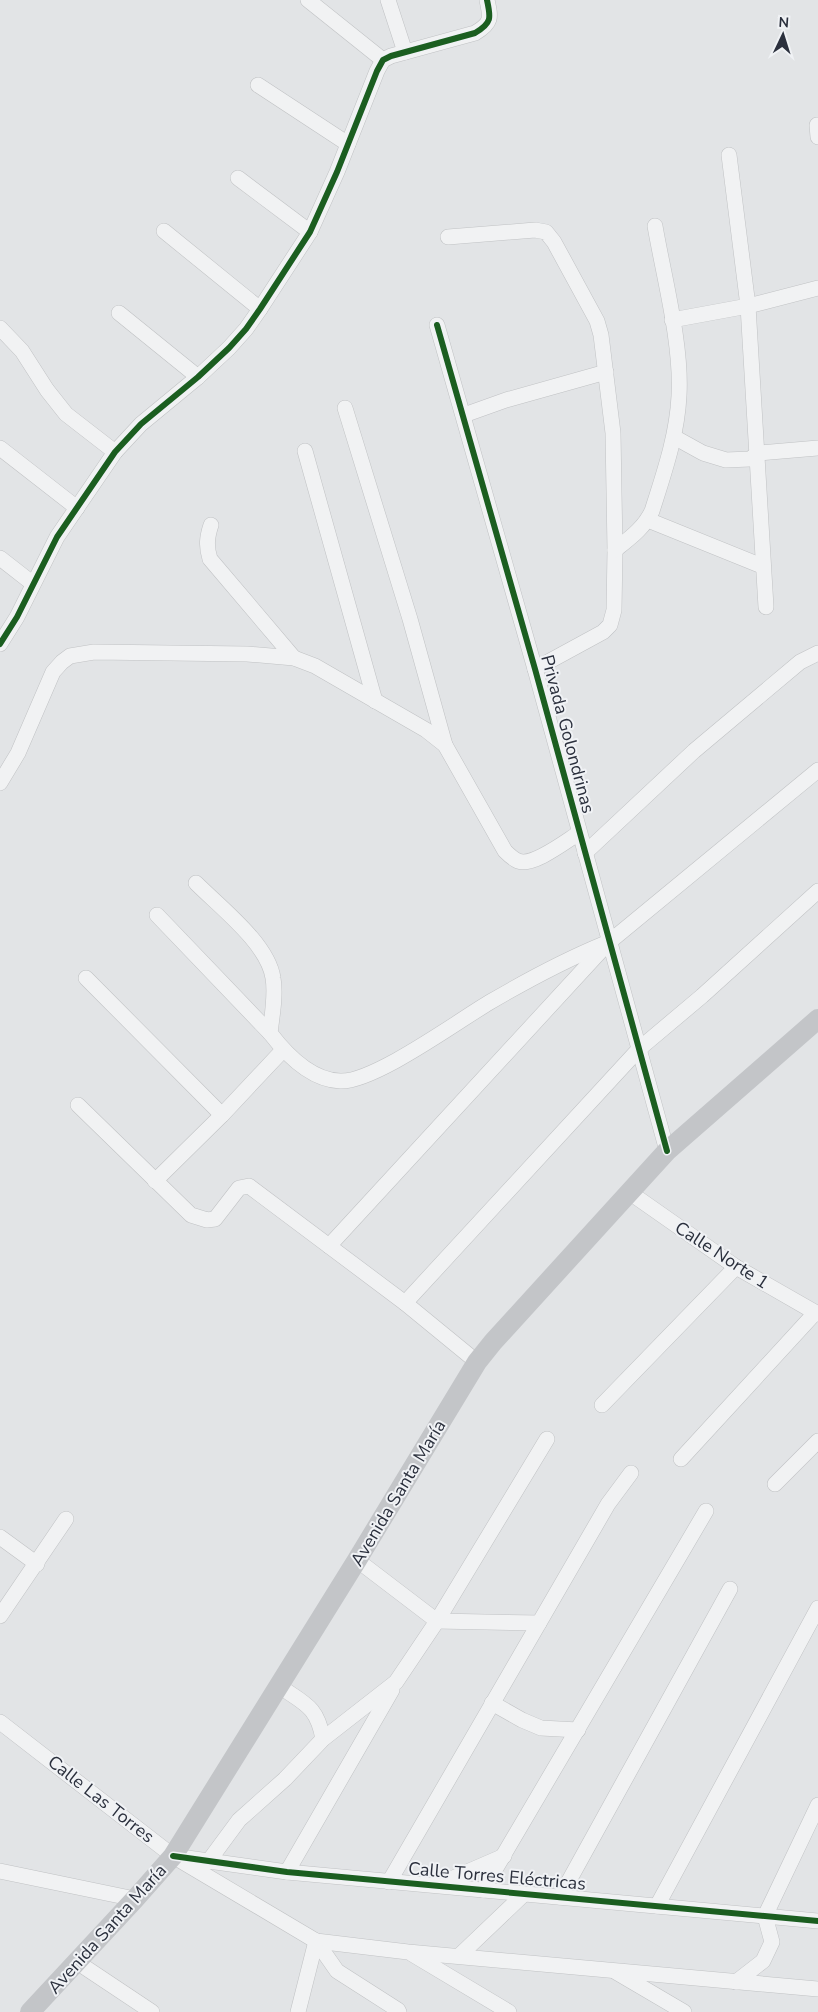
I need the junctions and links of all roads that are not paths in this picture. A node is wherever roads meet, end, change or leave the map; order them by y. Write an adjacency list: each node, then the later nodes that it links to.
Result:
1 (308, 0): 5 (street)
2 (388, 0): 4 (street)
3 (487, 0): 4 (street)
4 (405, 52): 5 (street)
5 (383, 60): 7 (street)
6 (258, 85): 7 (street)
7 (348, 144): 12 (street)
8 (729, 156): 15 (street)
9 (238, 178): 12 (street)
10 (655, 226): 18 (street)
11 (164, 231): 16 (street)
12 (310, 232): 16 (street)
13 (448, 237): 21 (street)
14 (818, 288): 15 (street)
15 (748, 306): 18 (street); 30 (street)
16 (260, 310): 22 (street)
17 (119, 313): 22 (street)
18 (672, 320): 25 (street)
19 (437, 325): 24 (street, Privada Golondrinas)
20 (0, 328): 29 (street)
21 (606, 372): 24 (street); 34 (street)
22 (198, 377): 29 (street)
23 (345, 408): 44 (street)
24 (464, 415): 42 (street, Privada Golondrinas)
25 (674, 437): 30 (street); 32 (street)
26 (0, 448): 31 (street)
27 (818, 448): 30 (street)
28 (305, 450): 43 (street)
29 (115, 452): 31 (street)
30 (758, 453): 36 (street)
31 (77, 508): 37 (street)
32 (648, 520): 34 (street); 36 (street)
33 (212, 525): 41 (street)
34 (615, 550): 42 (street)
35 (0, 558): 37 (street)
36 (762, 566): 38 (street)
37 (32, 583): 39 (street)
38 (766, 607)
39 (0, 644)
40 (818, 653): 48 (street)
41 (294, 658): 43 (street); 46 (street)
42 (535, 669): 47 (street, Privada Golondrinas)
43 (375, 701): 44 (street)
44 (445, 745): 47 (street)
45 (818, 770): 52 (street)
46 (0, 783)
47 (580, 833): 48 (street, Privada Golondrinas)
48 (585, 853): 52 (street, Privada Golondrinas)
49 (196, 883): 55 (street)
50 (818, 891): 56 (street)
51 (158, 915): 55 (street)
52 (608, 943): 56 (street, Privada Golondrinas); 57 (street); 63 (street)
53 (86, 978): 59 (street)
54 (818, 1019): 60 (main road, Avenida Santa María)
55 (270, 1033): 57 (street)
56 (639, 1049): 60 (street, Privada Golondrinas); 65 (street)
57 (283, 1050): 59 (street)
58 (78, 1105): 61 (street)
59 (222, 1115): 61 (street)
60 (666, 1151): 62 (main road, Avenida Santa María)
61 (155, 1181): 63 (street)
62 (629, 1192): 64 (street, Calle Norte 1); 67 (main road, Avenida Santa María)
63 (329, 1246): 65 (street)
64 (736, 1267): 66 (street, Calle Norte 1); 68 (street)
65 (405, 1303): 67 (street)
66 (817, 1313): 71 (street)
67 (478, 1362): 77 (main road, Avenida Santa María)
68 (602, 1405)
69 (546, 1439): 82 (street)
70 (818, 1441): 73 (street)
71 (681, 1459)
72 (631, 1473): 83 (street)
73 (775, 1484)
74 (706, 1511): 88 (street)
75 (66, 1519): 78 (street)
76 (0, 1537): 78 (street)
77 (358, 1560): 82 (street); 85 (main road, Avenida Santa María)
78 (37, 1564): 81 (street)
79 (730, 1589): 100 (street)
80 (818, 1608): 102 (street)
81 (0, 1616)
82 (436, 1621): 83 (street); 84 (street)
83 (539, 1623): 86 (street)
84 (396, 1682): 89 (street); 95 (street)
85 (279, 1686): 89 (street); 91 (main road, Avenida Santa María)
86 (492, 1703): 88 (street); 96 (street)
87 (0, 1722): 91 (street, Calle Las Torres)
88 (578, 1730): 92 (street)
89 (323, 1739): 93 (street)
90 (818, 1805): 103 (street)
91 (173, 1856): 93 (street, Calle Torres Eléctricas); 101 (main road, Avenida Santa María); 105 (street, Calle Las Torres)
92 (504, 1856): 97 (street); 98 (street)
93 (208, 1862): 95 (street, Calle Torres Eléctricas)
94 (0, 1871): 101 (street)
95 (287, 1872): 96 (street, Calle Torres Eléctricas)
96 (389, 1882): 97 (street, Calle Torres Eléctricas)
97 (435, 1886): 98 (street, Calle Torres Eléctricas)
98 (484, 1890): 99 (street, Calle Torres Eléctricas)
99 (524, 1894): 100 (street, Calle Torres Eléctricas); 107 (street)
100 (560, 1897): 102 (street, Calle Torres Eléctricas)
101 (135, 1900): 108 (main road, Avenida Santa María)
102 (657, 1906): 103 (street, Calle Torres Eléctricas)
103 (765, 1916): 104 (street, Calle Torres Eléctricas); 110 (street)
104 (818, 1921)
105 (316, 1941): 106 (street); 112 (street, Calle Las Torres); 115 (street)
106 (408, 1952): 107 (street); 116 (street)
107 (459, 1956): 109 (street)
108 (77, 1962): 113 (main road, Avenida Santa María); 114 (street)
109 (613, 1970): 110 (street); 117 (street)
110 (736, 1982): 111 (street)
111 (818, 1989)
112 (399, 2011)
113 (30, 2012)
114 (152, 2012)
115 (298, 2012)
116 (509, 2012)
117 (684, 2012)

